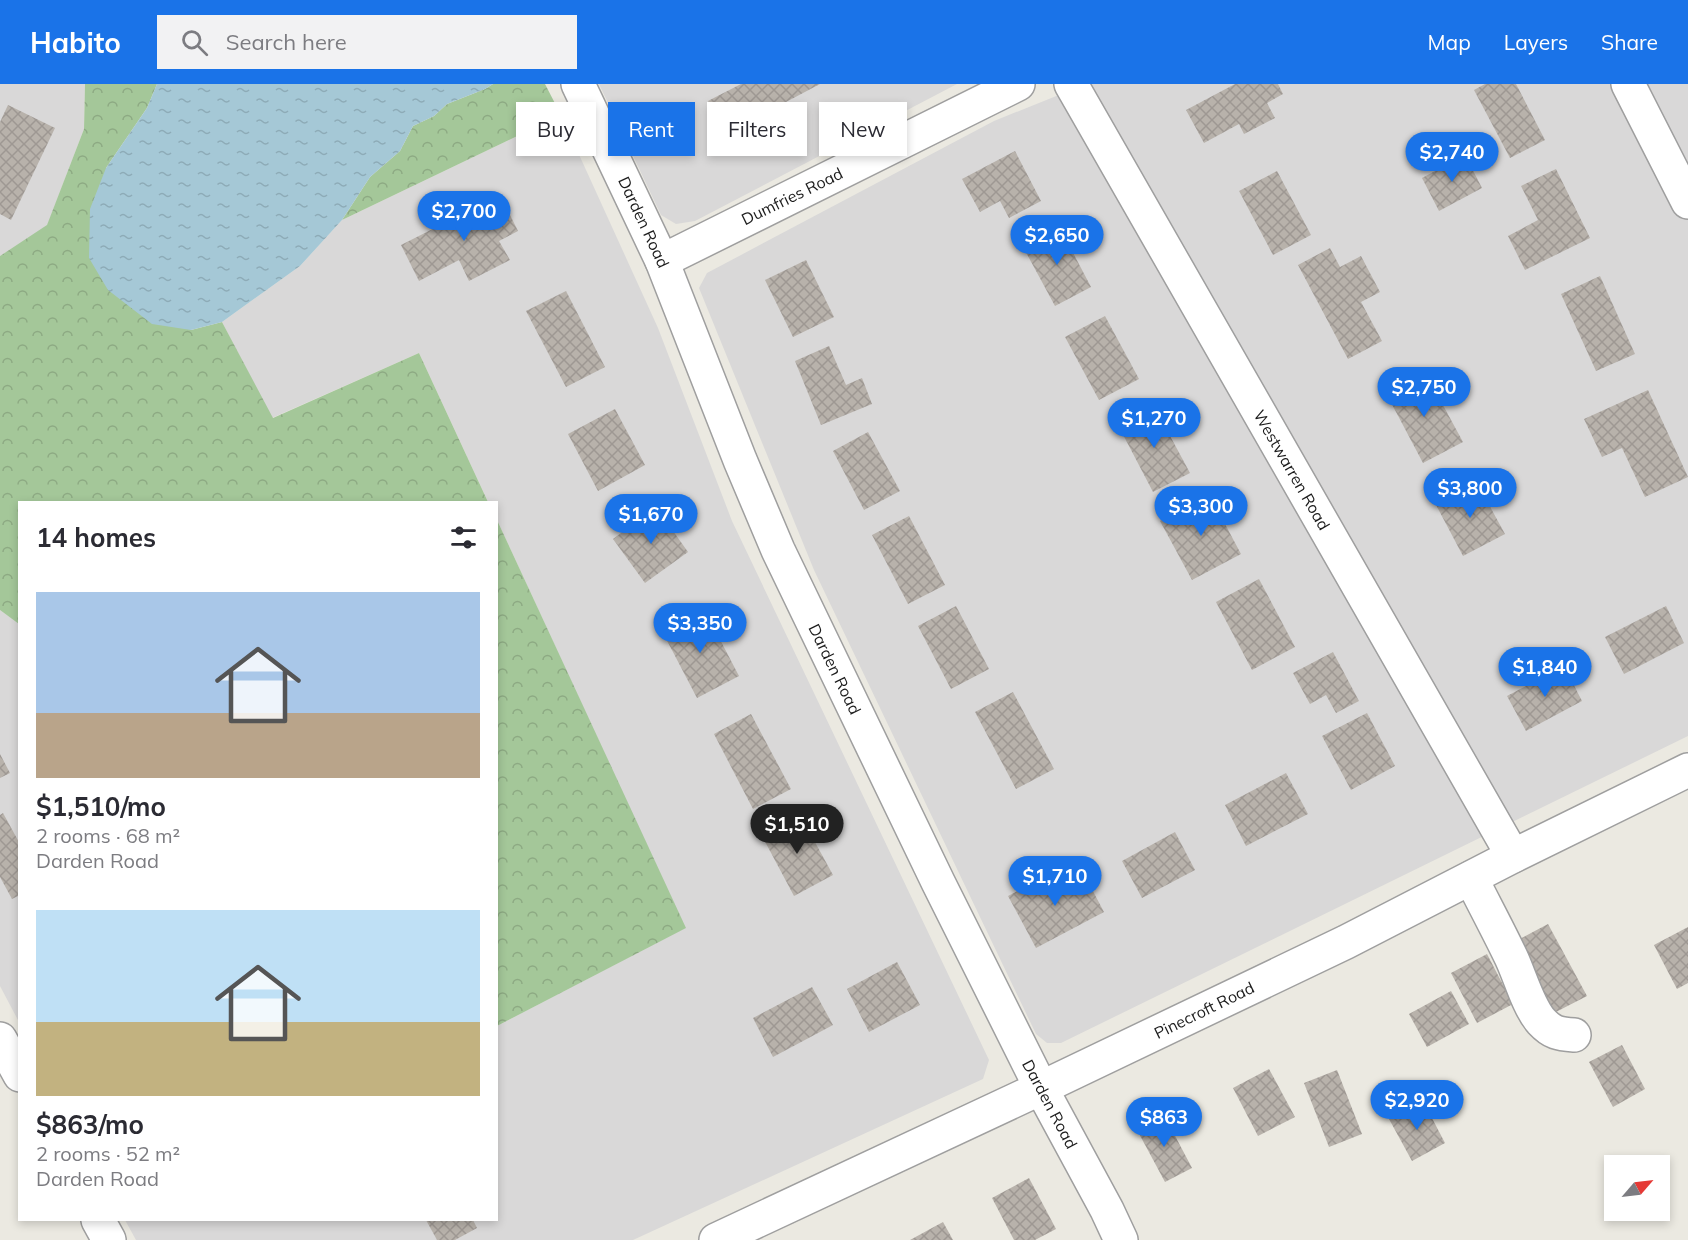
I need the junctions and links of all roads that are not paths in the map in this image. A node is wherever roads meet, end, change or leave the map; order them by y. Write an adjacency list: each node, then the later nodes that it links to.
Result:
1 (578, 84): 6 (street, Darden Road)
2 (1018, 84): 6 (street, Dumfries Road)
3 (1071, 84): 8 (street, Westwarren Road)
4 (1628, 84): 5 (street)
5 (1688, 202)
6 (662, 261): 13 (street, Darden Road)
7 (1688, 770): 8 (street, Pinecroft Road)
8 (1513, 856): 9 (street, Pinecroft Road)
9 (1471, 878): 10 (street); 13 (street, Pinecroft Road)
10 (1574, 1035)
11 (0, 1039): 12 (street)
12 (18, 1071)
13 (1041, 1089): 16 (street, Pinecroft Road); 17 (street, Darden Road)
14 (99, 1221): 15 (street)
15 (109, 1240)
16 (716, 1240)
17 (1121, 1240)

